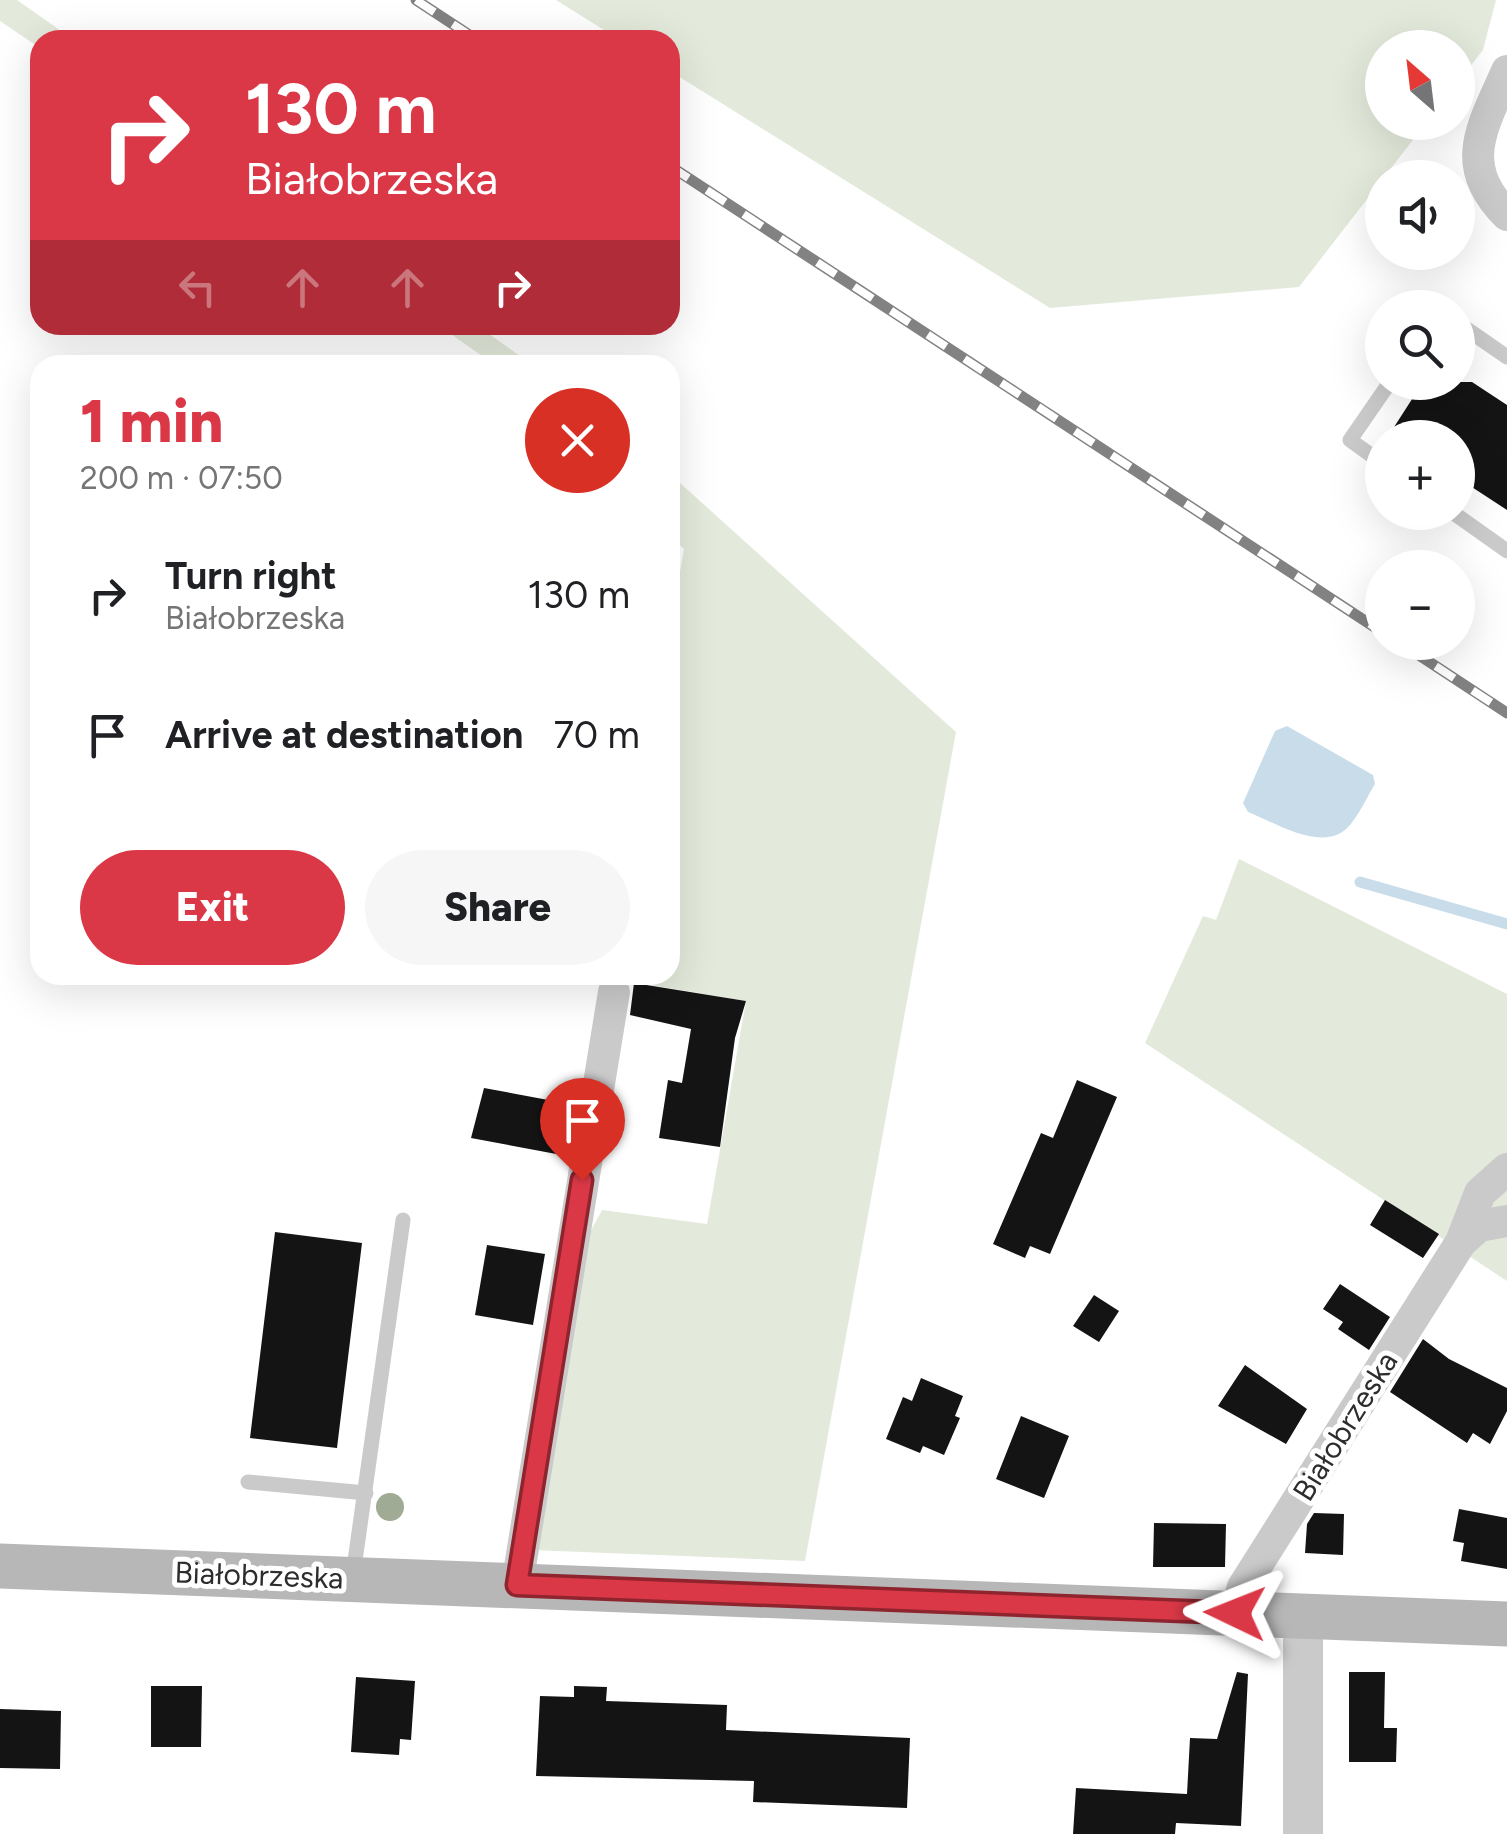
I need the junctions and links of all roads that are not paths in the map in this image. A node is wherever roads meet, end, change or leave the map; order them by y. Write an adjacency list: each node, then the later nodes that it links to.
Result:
1 (1507, 71): 2 (street)
2 (1507, 215)
3 (1475, 334): 4 (lane)
4 (1507, 356)
5 (1378, 400): 6 (lane)
6 (1365, 451)
7 (1475, 529): 8 (lane)
8 (1507, 552)
9 (614, 992): 18 (street)
10 (1507, 1168): 13 (street, Białobrzeska)
11 (403, 1220): 15 (lane)
12 (1507, 1221): 13 (street)
13 (1461, 1242): 19 (street, Białobrzeska)
14 (248, 1482): 15 (lane)
15 (366, 1493): 17 (lane)
16 (0, 1566): 17 (main road, Białobrzeska)
17 (352, 1579): 18 (main road, Białobrzeska)
18 (517, 1585): 19 (main road, Białobrzeska)
19 (1235, 1613): 20 (main road, Białobrzeska)
20 (1303, 1616): 21 (main road, Białobrzeska); 22 (street)
21 (1507, 1624)
22 (1302, 1834)

